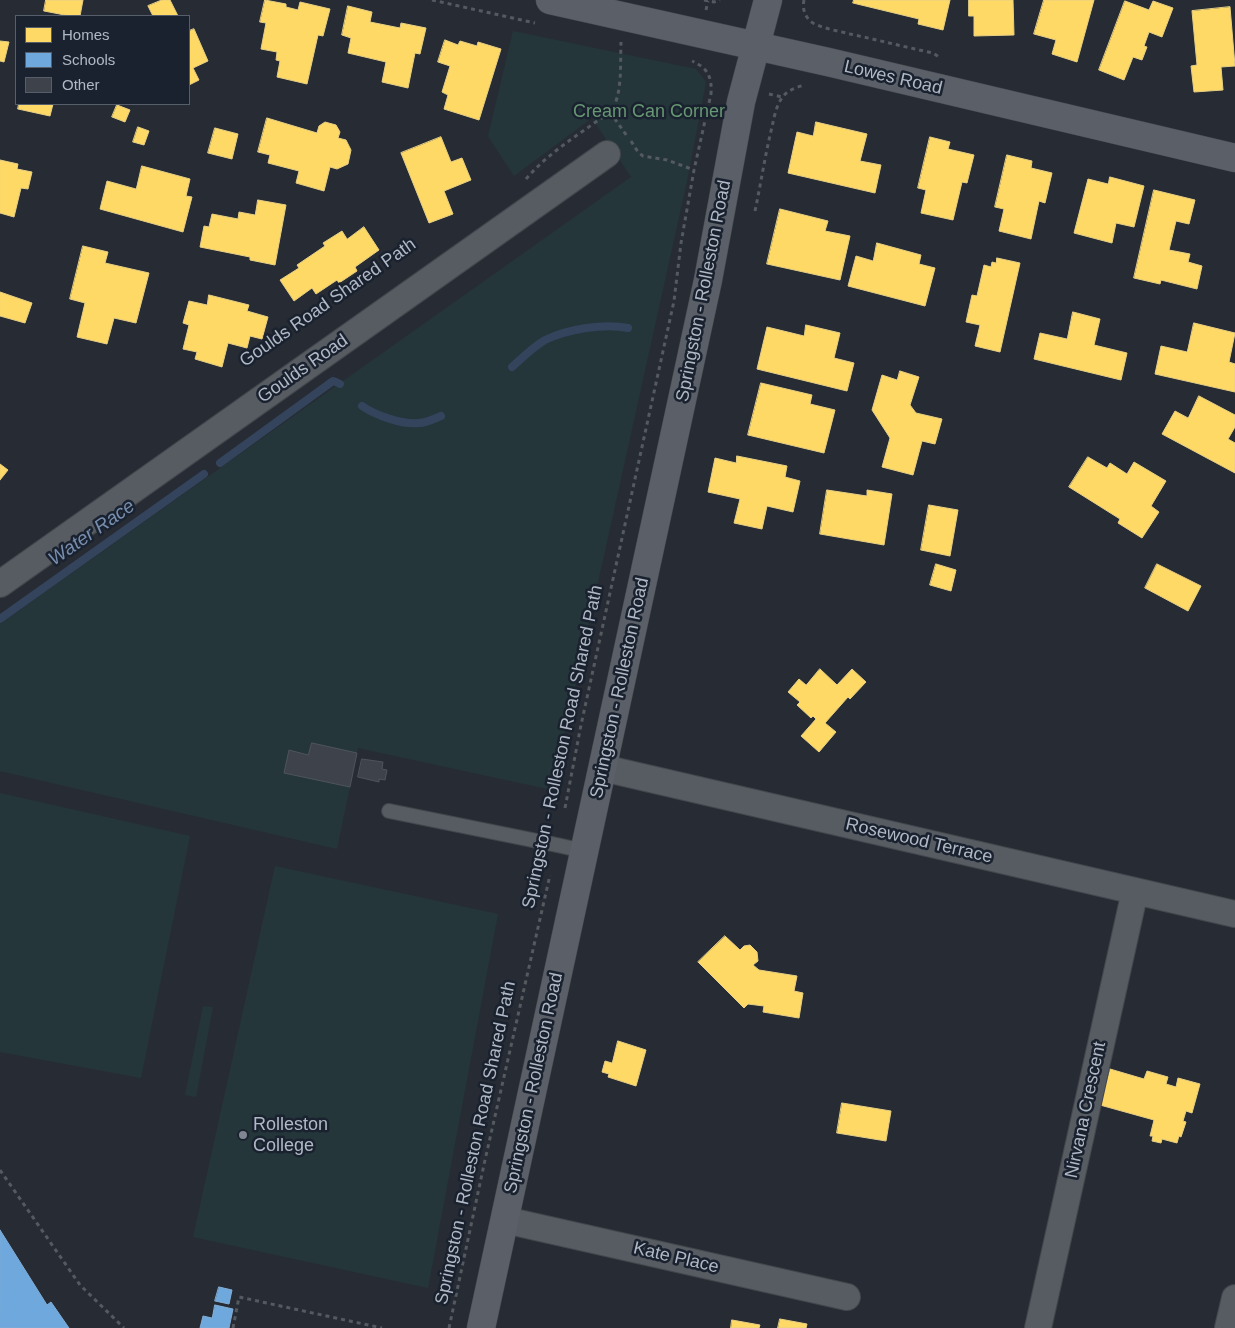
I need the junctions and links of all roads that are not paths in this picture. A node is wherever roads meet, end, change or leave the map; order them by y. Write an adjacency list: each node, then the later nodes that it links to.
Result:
1 (768, 0): 3 (main road, Springston - Rolleston Road)
2 (544, 12): 3 (main road, Lowes Road)
3 (755, 46): 5 (main road, Lowes Road); 7 (main road, Springston - Rolleston Road)
4 (607, 154): 6 (street, Goulds Road)
5 (1235, 158)
6 (0, 584)
7 (603, 768): 9 (main road, Springston - Rolleston Road); 10 (street, Rosewood Terrace)
8 (389, 811): 9 (lane)
9 (584, 852): 12 (main road, Springston - Rolleston Road)
10 (1135, 891): 11 (street, Rosewood Terrace); 16 (street, Nirvana Crescent)
11 (1235, 914)
12 (505, 1220): 13 (street, Kate Place); 15 (main road, Springston - Rolleston Road)
13 (847, 1297)
14 (1235, 1298): 17 (street)
15 (481, 1328)
16 (1038, 1328)
17 (1228, 1328)

